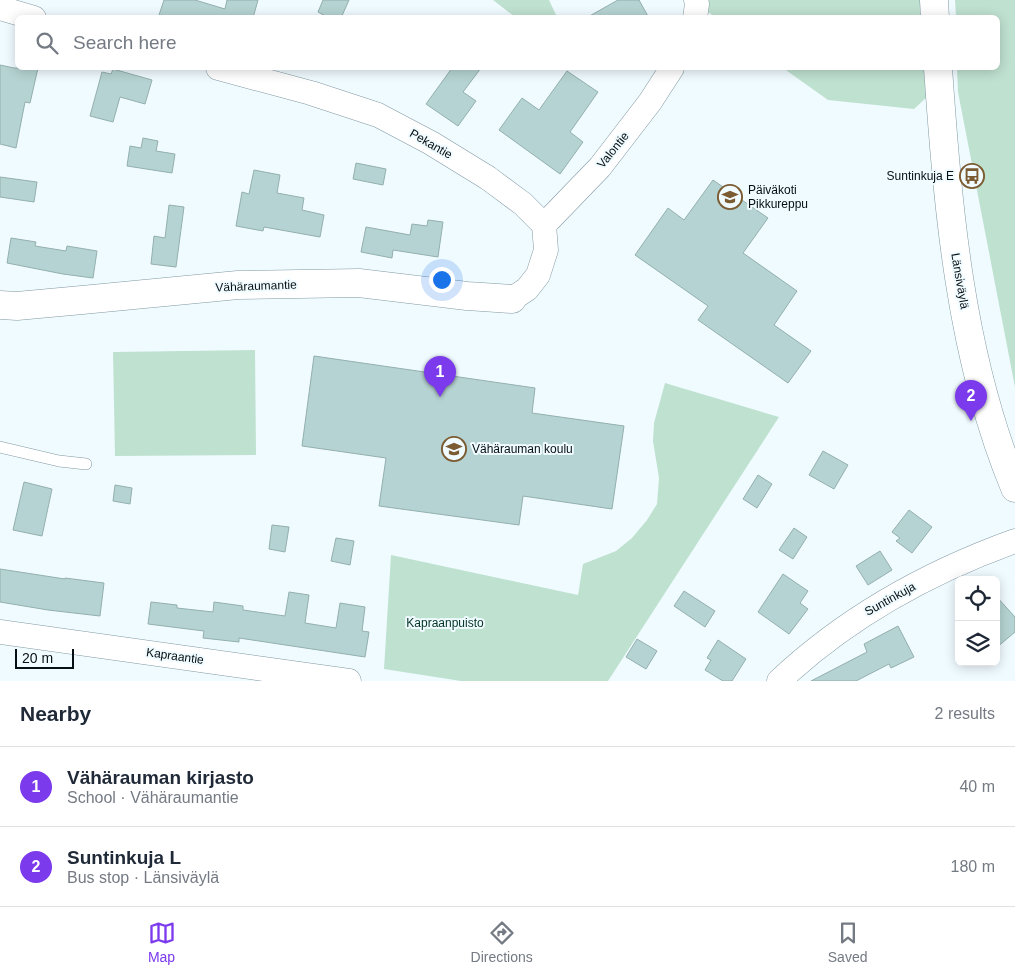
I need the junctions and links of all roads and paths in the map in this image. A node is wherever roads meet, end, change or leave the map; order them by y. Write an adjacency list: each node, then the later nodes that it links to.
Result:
1 (696, 0): 5 (street)
2 (934, 0): 6 (street)
3 (0, 8): 4 (street)
4 (24, 15)
5 (695, 15)
6 (935, 15)
7 (225, 70): 10 (street, Pekantie)
8 (671, 70): 10 (street, Valontie)
9 (938, 70): 15 (street, Länsiväylä)
10 (544, 225): 11 (street)
11 (512, 299): 12 (street, Vähäraumantie)
12 (0, 305)
13 (0, 447): 14 (lane)
14 (86, 464)
15 (1015, 488)
16 (1015, 541): 19 (street, Suntinkuja)
17 (0, 632): 18 (street, Kapraantie)
18 (349, 681)
19 (779, 681)

